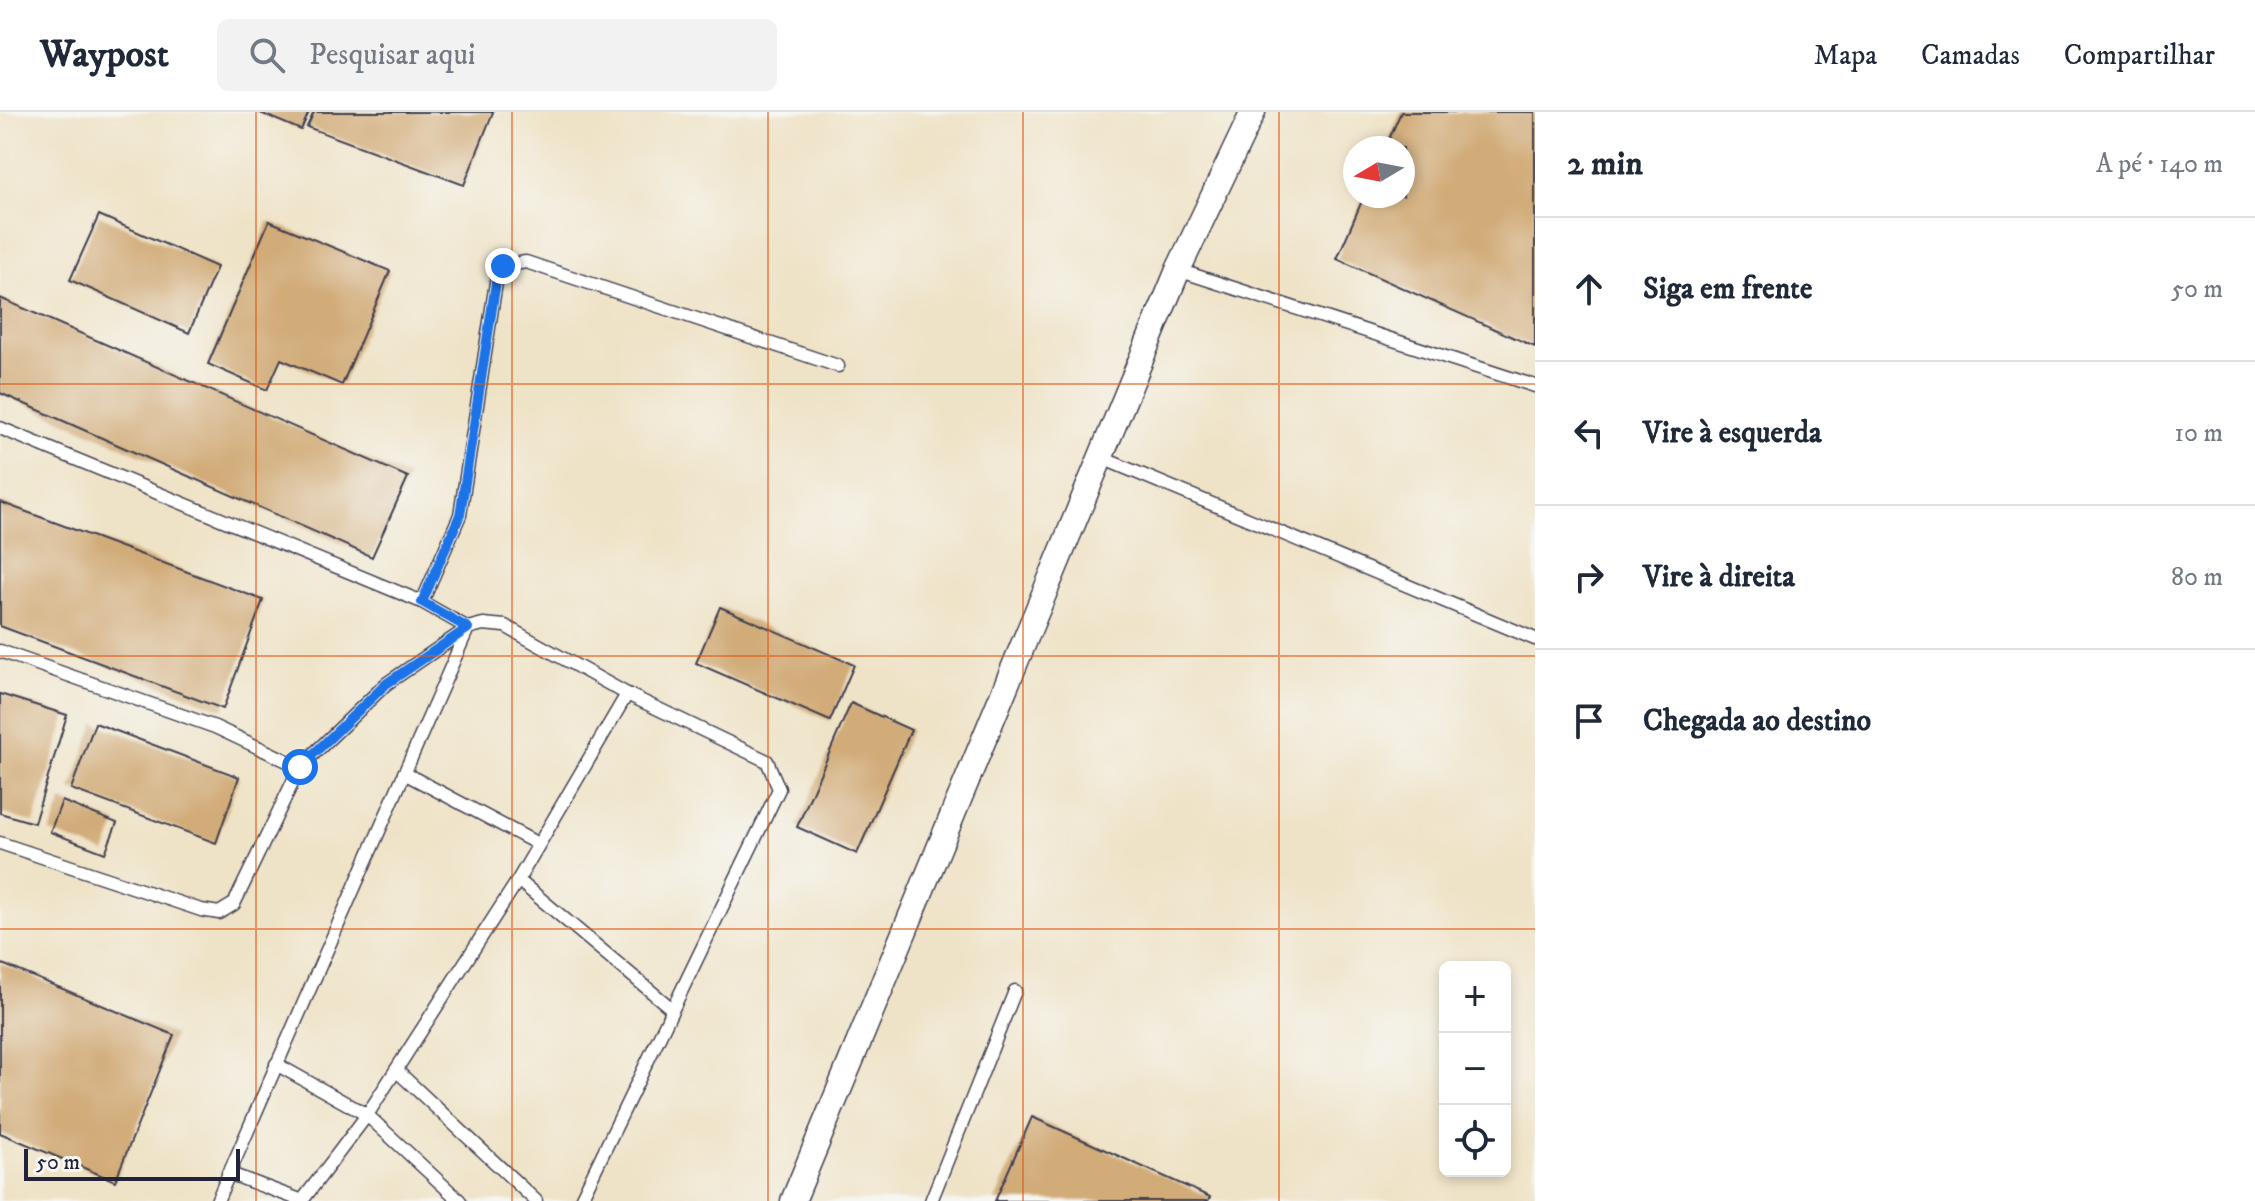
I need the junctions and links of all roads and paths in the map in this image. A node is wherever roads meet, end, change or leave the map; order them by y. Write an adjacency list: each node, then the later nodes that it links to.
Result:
1 (1253, 112): 2 (street)
2 (1178, 270): 4 (lane); 6 (street)
3 (838, 366): 7 (lane)
4 (1535, 386)
5 (0, 428): 7 (lane)
6 (1102, 458): 9 (lane); 28 (street)
7 (422, 602): 8 (lane)
8 (468, 628): 11 (lane); 12 (lane); 13 (lane)
9 (1535, 639)
10 (0, 651): 12 (lane)
11 (627, 694): 15 (lane); 18 (lane)
12 (300, 767): 14 (lane)
13 (404, 773): 15 (lane); 19 (lane)
14 (0, 843)
15 (538, 844): 16 (lane)
16 (518, 880): 18 (lane); 20 (lane)
17 (1015, 991): 29 (lane)
18 (672, 1009): 27 (lane)
19 (276, 1064): 21 (lane); 22 (lane)
20 (396, 1070): 21 (lane); 26 (lane)
21 (367, 1115): 24 (lane); 25 (lane)
22 (228, 1173): 23 (lane); 24 (lane)
23 (217, 1201)
24 (302, 1201)
25 (460, 1201)
26 (536, 1201)
27 (580, 1201)
28 (793, 1201)
29 (931, 1201)

